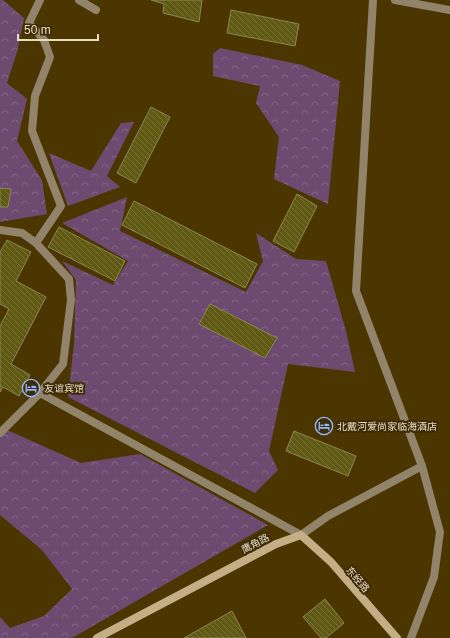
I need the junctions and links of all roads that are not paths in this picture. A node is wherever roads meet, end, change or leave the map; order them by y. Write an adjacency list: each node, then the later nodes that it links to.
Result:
1 (40, 0): 8 (street)
2 (79, 0): 5 (street)
3 (373, 0): 11 (street)
4 (395, 0): 6 (street)
5 (96, 10)
6 (450, 10)
7 (0, 230): 8 (street)
8 (36, 243): 9 (street)
9 (40, 393): 10 (street); 12 (street)
10 (0, 433)
11 (422, 466): 12 (street, 鹰角路); 15 (street)
12 (301, 535): 13 (main road, 鹰角路); 14 (main road, 东经路)
13 (97, 638)
14 (397, 638)
15 (411, 638)

